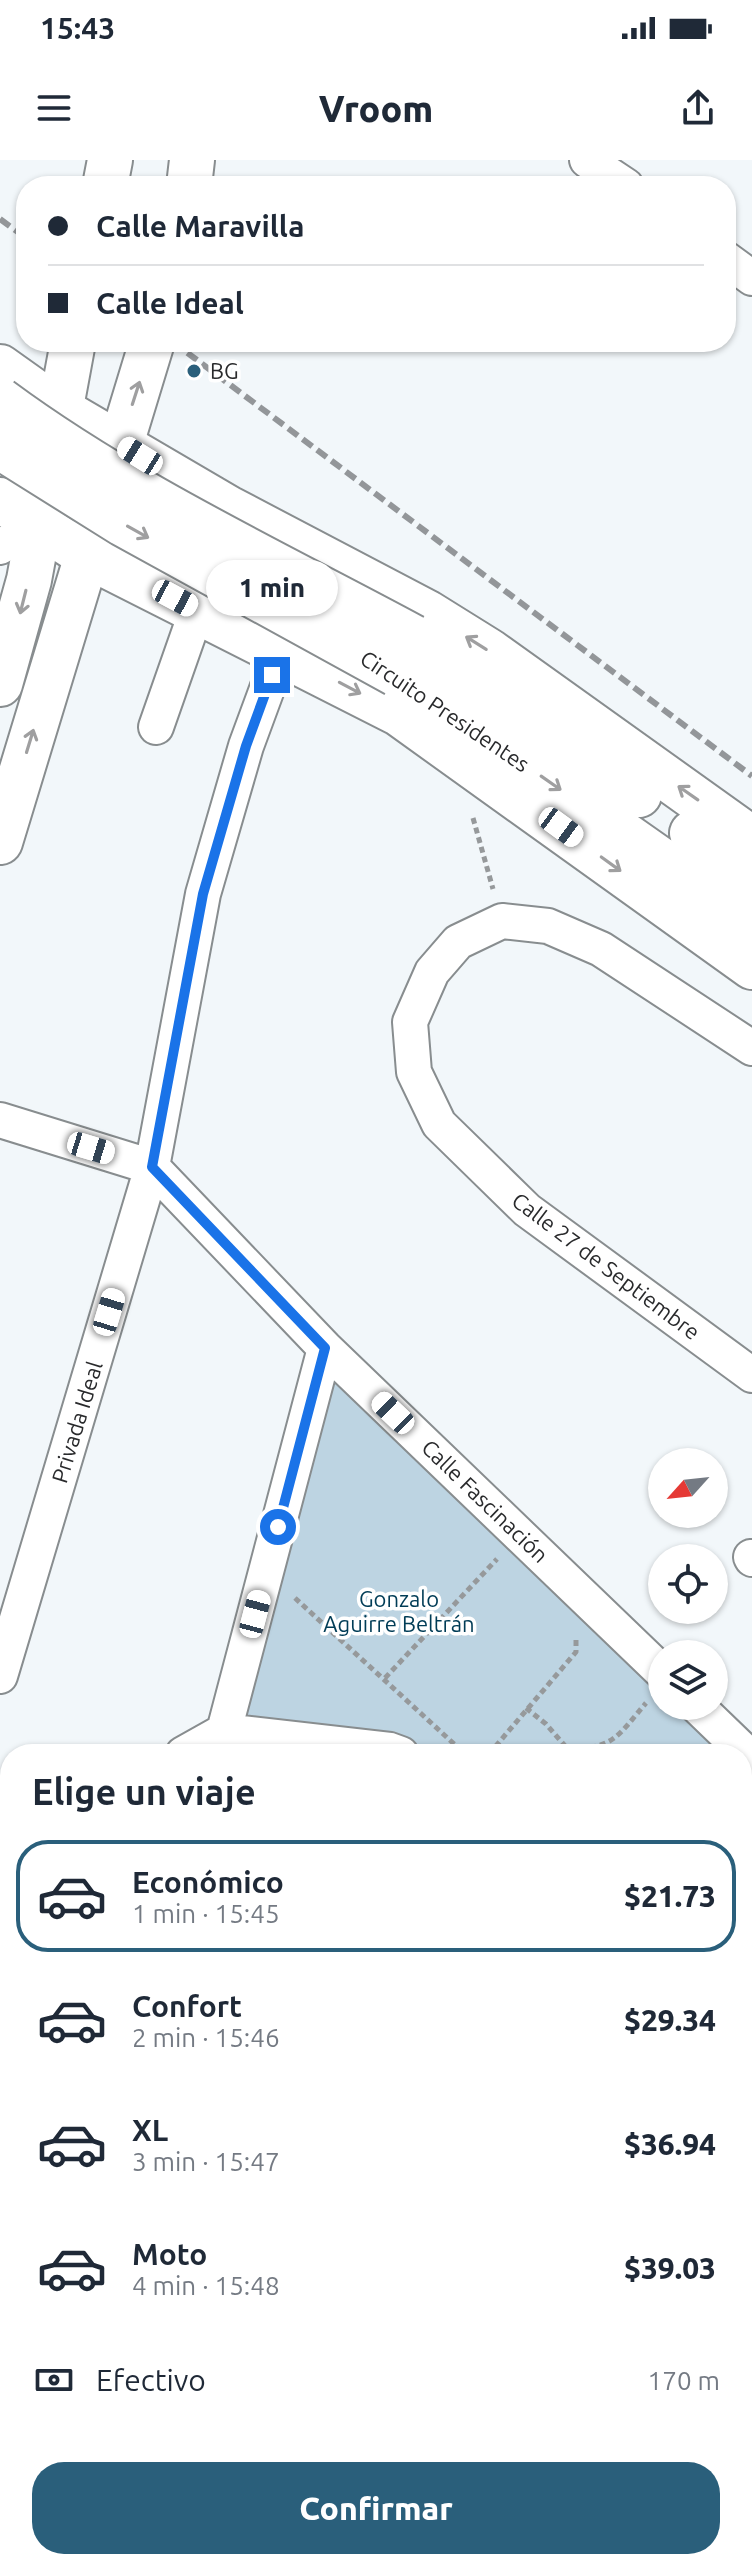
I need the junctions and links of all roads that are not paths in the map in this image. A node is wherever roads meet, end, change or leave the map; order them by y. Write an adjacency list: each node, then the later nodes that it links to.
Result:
1 (587, 160): 2 (street)
2 (611, 176)
3 (71, 352): 7 (main road)
4 (149, 352): 8 (main road, one-way to 4)
5 (0, 367): 7 (main road)
6 (0, 400): 17 (main road, Circuito Presidentes, bridge)
7 (59, 409): 8 (main road); 12 (main road)
8 (119, 443): 11 (main road); 14 (main road)
9 (0, 447): 17 (main road, Circuito Presidentes, one-way to 17, bridge)
10 (0, 500): 12 (main road)
11 (228, 508): 15 (main road); 21 (main road, one-way to 11)
12 (37, 525): 13 (street); 14 (main road); 18 (main road, one-way to 18)
13 (0, 547)
14 (86, 555): 15 (main road); 20 (main road, one-way to 14)
15 (186, 604): 16 (main road); 19 (street)
16 (281, 651): 25 (main road, one-way to 25); 28 (street, Privada Ideal)
17 (404, 655): 23 (main road, Circuito Presidentes); 24 (main road, Circuito Presidentes, one-way to 24)
18 (0, 684)
19 (156, 727)
20 (9, 778): 22 (main road)
21 (752, 839)
22 (0, 842)
23 (752, 875)
24 (752, 924)
25 (752, 967)
26 (752, 1048): 30 (street, Calle 27 de Septiembre)
27 (0, 1120): 28 (street, Calle Fascinación)
28 (152, 1167): 29 (street, Calle Fascinación); 32 (street, Privada Ideal)
29 (325, 1348): 31 (street, Calle Fascinación); 34 (street)
30 (752, 1375)
31 (648, 1672)
32 (0, 1676)
33 (712, 1720): 37 (street)
34 (224, 1731): 35 (street); 36 (street)
35 (201, 1744)
36 (338, 1744)
37 (736, 1744)

